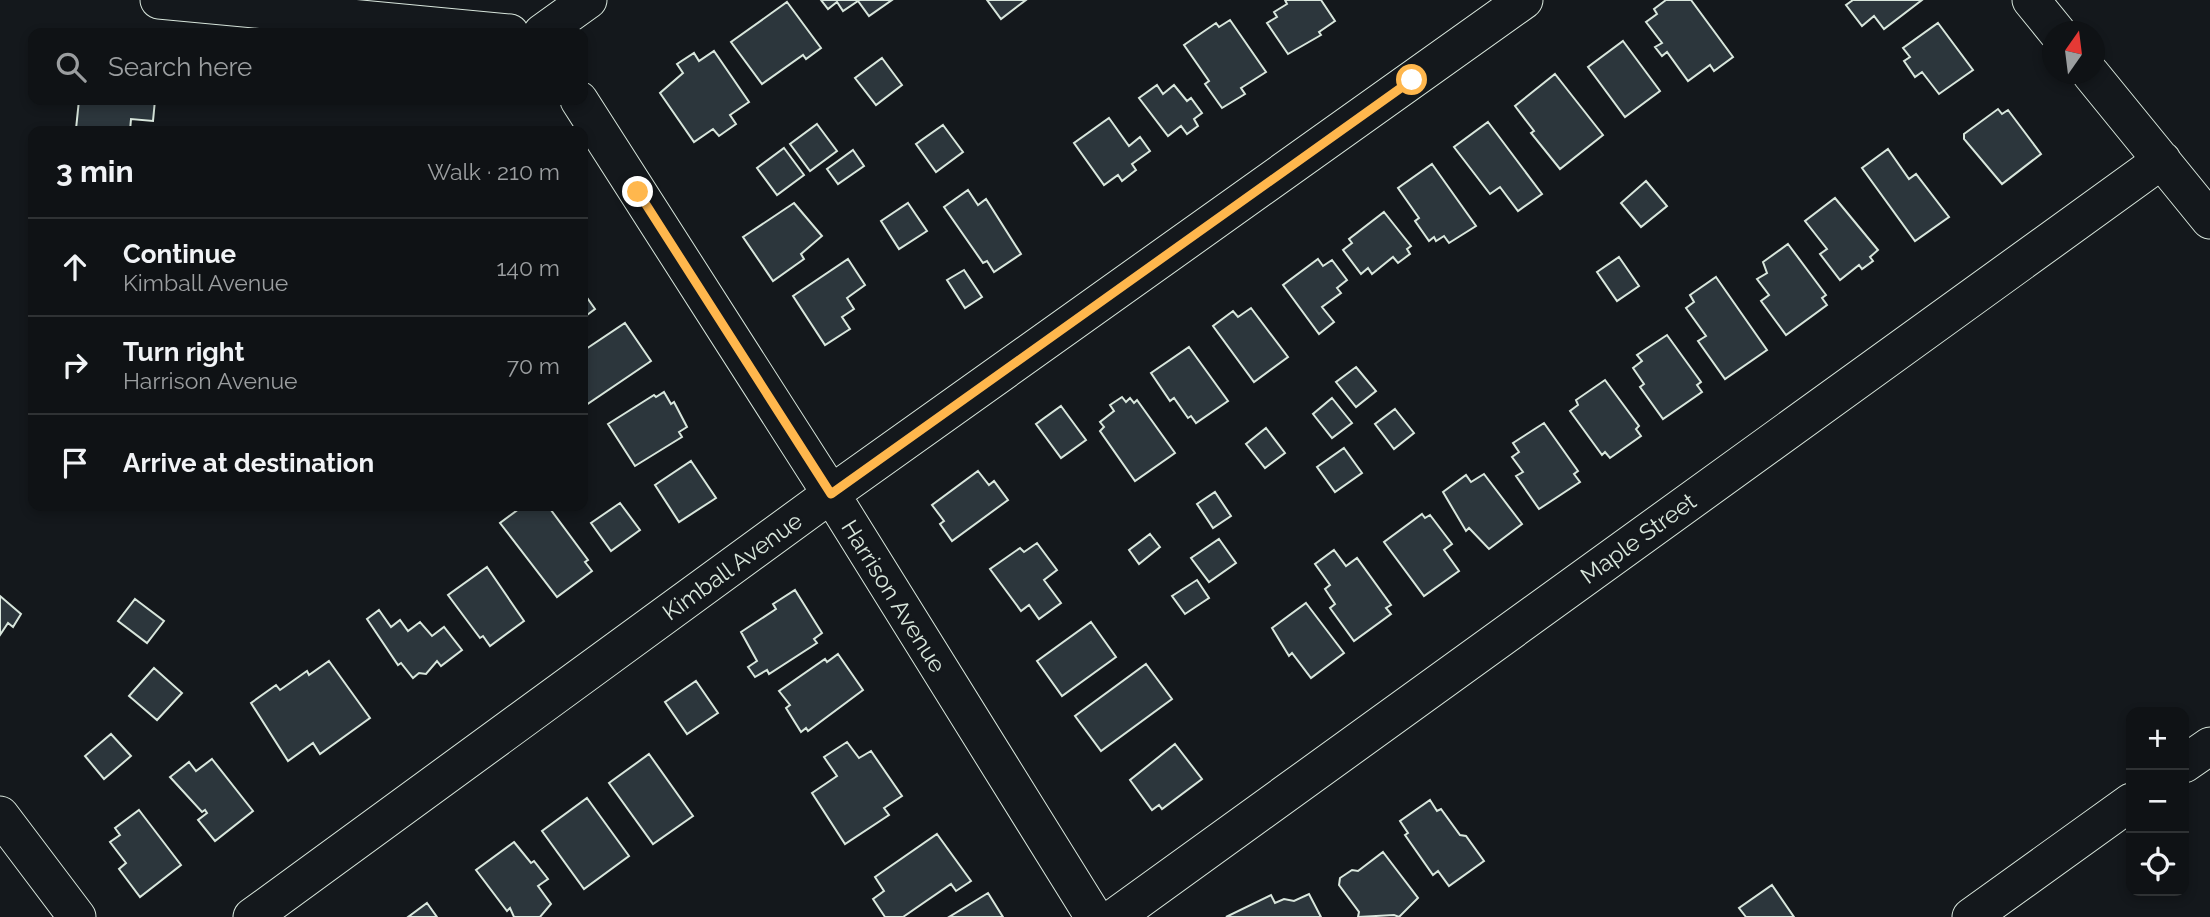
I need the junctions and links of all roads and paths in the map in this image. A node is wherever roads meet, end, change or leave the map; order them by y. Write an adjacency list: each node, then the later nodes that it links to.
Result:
1 (159, 0): 7 (street)
2 (541, 0): 8 (street)
3 (588, 0): 9 (street)
4 (1524, 0): 14 (street, Kimball Avenue)
5 (2031, 0): 6 (street)
6 (2048, 21)
7 (457, 28)
8 (540, 28)
9 (547, 28)
10 (2099, 84): 12 (street)
11 (582, 105): 14 (street, Harrison Avenue)
12 (2162, 160): 13 (street); 22 (street, Maple Street)
13 (2210, 220)
14 (831, 494): 20 (street, Kimball Avenue); 21 (street, Harrison Avenue)
15 (2210, 746): 16 (street)
16 (2189, 761)
17 (2126, 806): 23 (street)
18 (0, 815): 19 (street)
19 (77, 917)
20 (253, 917)
21 (1094, 917)
22 (1115, 917)
23 (1971, 917)

